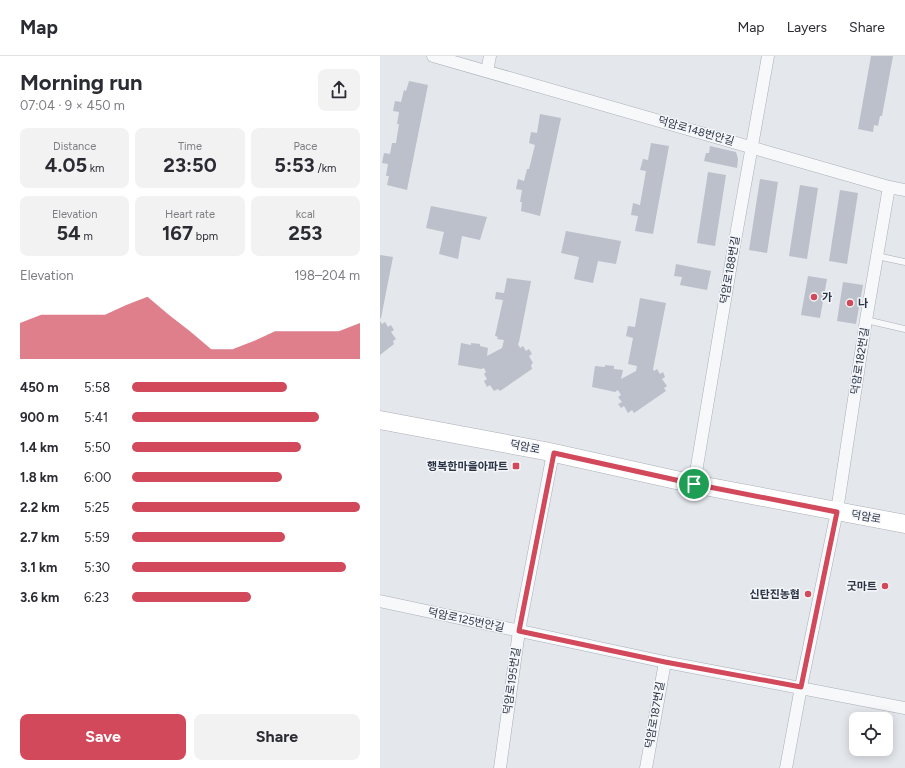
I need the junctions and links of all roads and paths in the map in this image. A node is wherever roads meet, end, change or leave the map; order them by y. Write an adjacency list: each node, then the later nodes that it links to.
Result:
1 (433, 56): 4 (street, 덕암로148번안길)
2 (490, 56): 4 (street)
3 (768, 56): 5 (street, 덕암로188번길)
4 (487, 71): 5 (street, 덕암로148번안길)
5 (752, 147): 6 (street, 덕암로148번안길); 14 (street, 덕암로188번길)
6 (889, 187): 7 (street, 덕암로148번안길); 8 (street, 덕암로182번길)
7 (905, 190)
8 (878, 256): 9 (lane); 10 (street, 덕암로182번길)
9 (905, 262)
10 (866, 320): 11 (lane); 15 (street, 덕암로182번길)
11 (905, 329)
12 (380, 420): 13 (street, 덕암로)
13 (554, 453): 14 (street, 덕암로); 18 (street, 덕암로195번길)
14 (694, 484): 15 (street, 덕암로)
15 (837, 512): 16 (street, 덕암로); 20 (street, 덕암로182번길)
16 (905, 524)
17 (380, 601): 18 (street, 덕암로125번안길)
18 (519, 631): 19 (street, 덕암로125번안길); 22 (street, 덕암로195번길)
19 (665, 662): 20 (street, 덕암로125번안길); 23 (street, 덕암로187번길)
20 (801, 687): 21 (street, 덕암로125번안길); 24 (street, 덕암로182번길)
21 (905, 708)
22 (500, 768)
23 (646, 768)
24 (786, 768)

